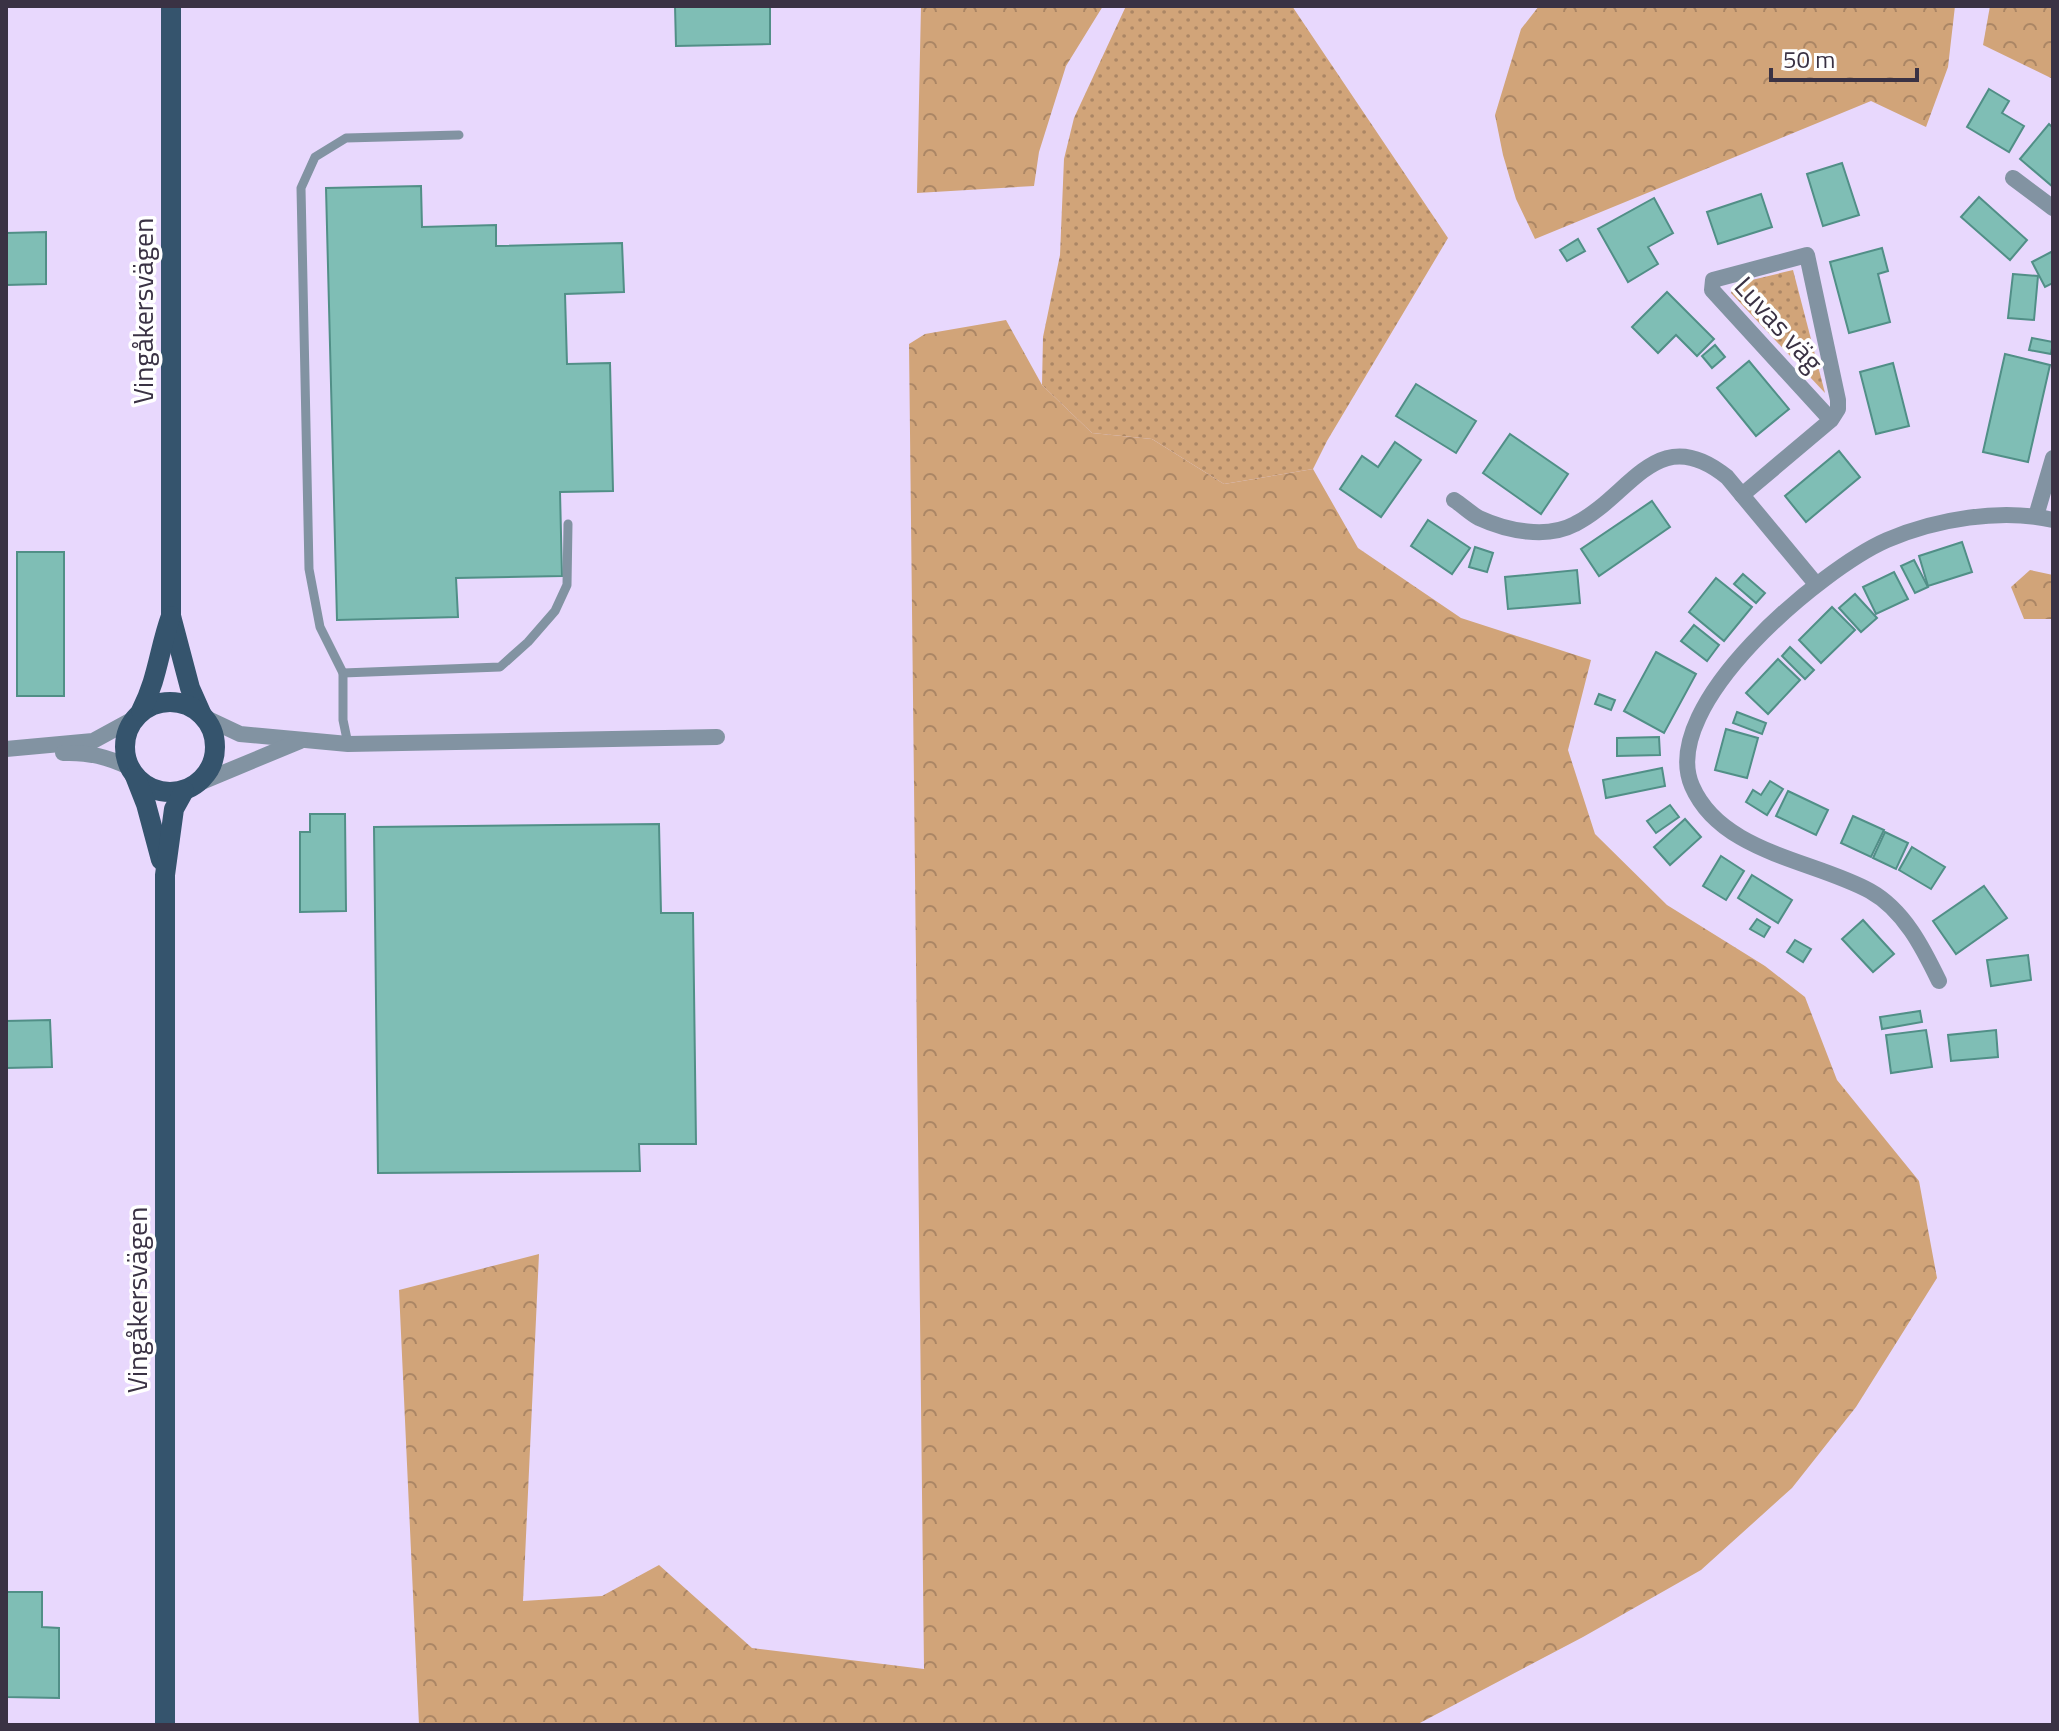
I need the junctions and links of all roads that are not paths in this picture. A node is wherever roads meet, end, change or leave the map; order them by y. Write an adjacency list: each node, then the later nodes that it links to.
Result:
1 (171, 6): 12 (main road, Vingåkersvägen)
2 (459, 135): 13 (lane)
3 (2013, 178): 4 (street)
4 (2053, 208)
5 (1831, 420): 5 (street, Luvas väg); 7 (street)
6 (2053, 458): 9 (street)
7 (1742, 495): 8 (street); 11 (street)
8 (1454, 500)
9 (2045, 518): 11 (street)
10 (568, 524): 13 (lane)
11 (1816, 584): 23 (street)
12 (171, 616): 14 (main road, Vingåkersvägen); 15 (main road, Vingåkersvägen)
13 (343, 673): 18 (lane)
14 (139, 714): 15 (main road); 19 (street); 20 (main road)
15 (204, 716): 17 (street); 21 (main road)
16 (717, 737): 18 (street)
17 (301, 740): 18 (street); 21 (street)
18 (348, 744)
19 (6, 750): 20 (street)
20 (133, 772): 21 (main road); 22 (main road, Vingåkersvägen)
21 (192, 787): 22 (main road, Vingåkersvägen)
22 (165, 875): 24 (main road, Vingåkersvägen)
23 (1939, 981)
24 (165, 1725)

